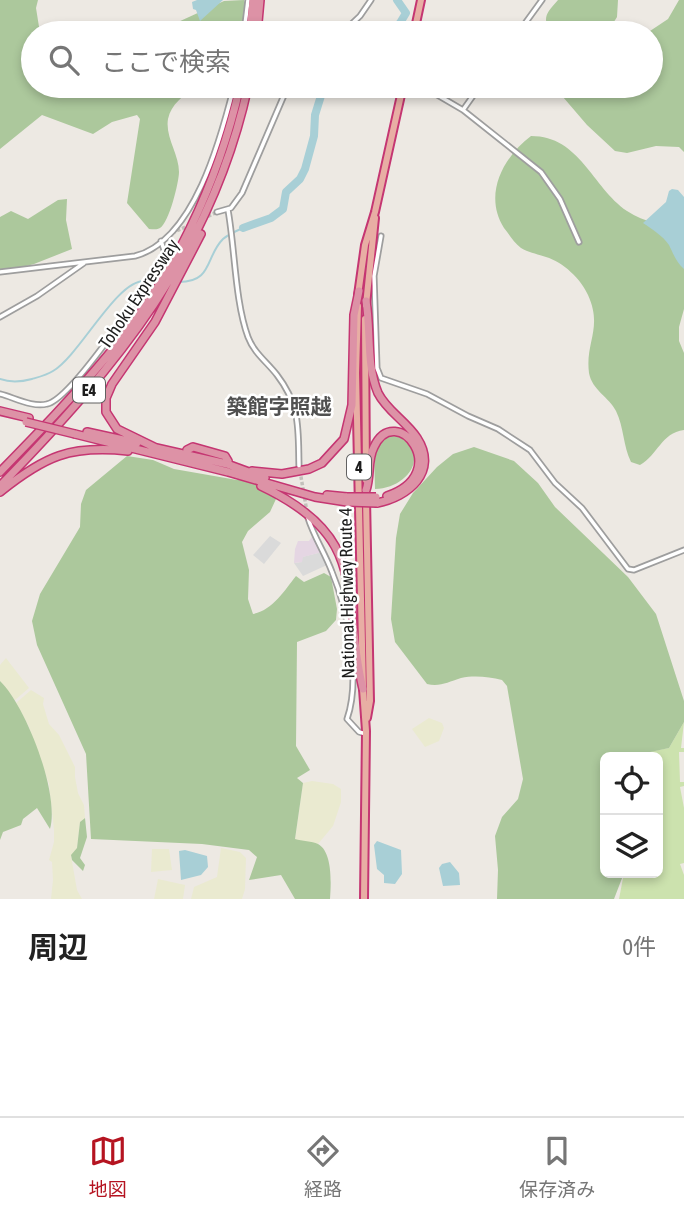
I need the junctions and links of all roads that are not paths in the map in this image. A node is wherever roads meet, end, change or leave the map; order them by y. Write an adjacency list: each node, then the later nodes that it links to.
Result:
1 (251, 0): 6 (street); 7 (highway)
2 (260, 0): 8 (highway)
3 (371, 0): 9 (street)
4 (421, 0): 10 (highway)
5 (542, 0): 11 (street)
6 (247, 21)
7 (250, 21)
8 (258, 21)
9 (354, 21)
10 (417, 21)
11 (527, 21)
12 (231, 98): 24 (street)
13 (237, 98): 36 (highway, Tohoku Expressway / E4)
14 (245, 98): 30 (highway)
15 (283, 98): 20 (street)
16 (399, 98): 22 (highway, National Highway Route 4 / 4)
17 (442, 98): 19 (street)
18 (472, 98): 19 (street)
19 (463, 110): 25 (street)
20 (228, 210): 21 (street); 40 (street)
21 (217, 212)
22 (375, 212): 27 (highway, National Highway Route 4 / 4); 28 (highway, National Highway Route 4 / 4)
23 (380, 236): 28 (street)
24 (162, 241): 26 (street); 34 (street)
25 (579, 242)
26 (84, 263): 29 (street); 33 (street)
27 (362, 267): 28 (street); 31 (highway, National Highway Route 4 / 4)
28 (372, 268): 32 (highway, National Highway Route 4 / 4); 48 (street)
29 (0, 272)
30 (171, 287): 37 (highway); 43 (highway, Tohoku Expressway / E4)
31 (359, 291): 41 (highway); 49 (highway, National Highway Route 4 / 4)
32 (366, 301): 44 (highway, National Highway Route 4 / 4); 46 (highway)
33 (0, 317)
34 (0, 394)
35 (0, 413): 37 (highway, bridge)
36 (21, 450): 39 (highway); 42 (highway, Tohoku Expressway / E4)
37 (156, 452): 38 (highway); 41 (highway); 45 (highway)
38 (177, 452): 41 (highway); 41 (highway)
39 (0, 466)
40 (299, 467)
41 (238, 470): 46 (highway, bridge); 49 (highway)
42 (0, 472)
43 (0, 486)
44 (366, 490): 46 (highway); 50 (highway, National Highway Route 4 / 4)
45 (0, 492)
46 (376, 500)
47 (307, 518): 51 (street)
48 (684, 550)
49 (363, 689): 50 (highway, National Highway Route 4 / 4)
50 (366, 723): 51 (highway, National Highway Route 4 / 4)
51 (366, 734): 52 (highway, National Highway Route 4 / 4)
52 (364, 899)

